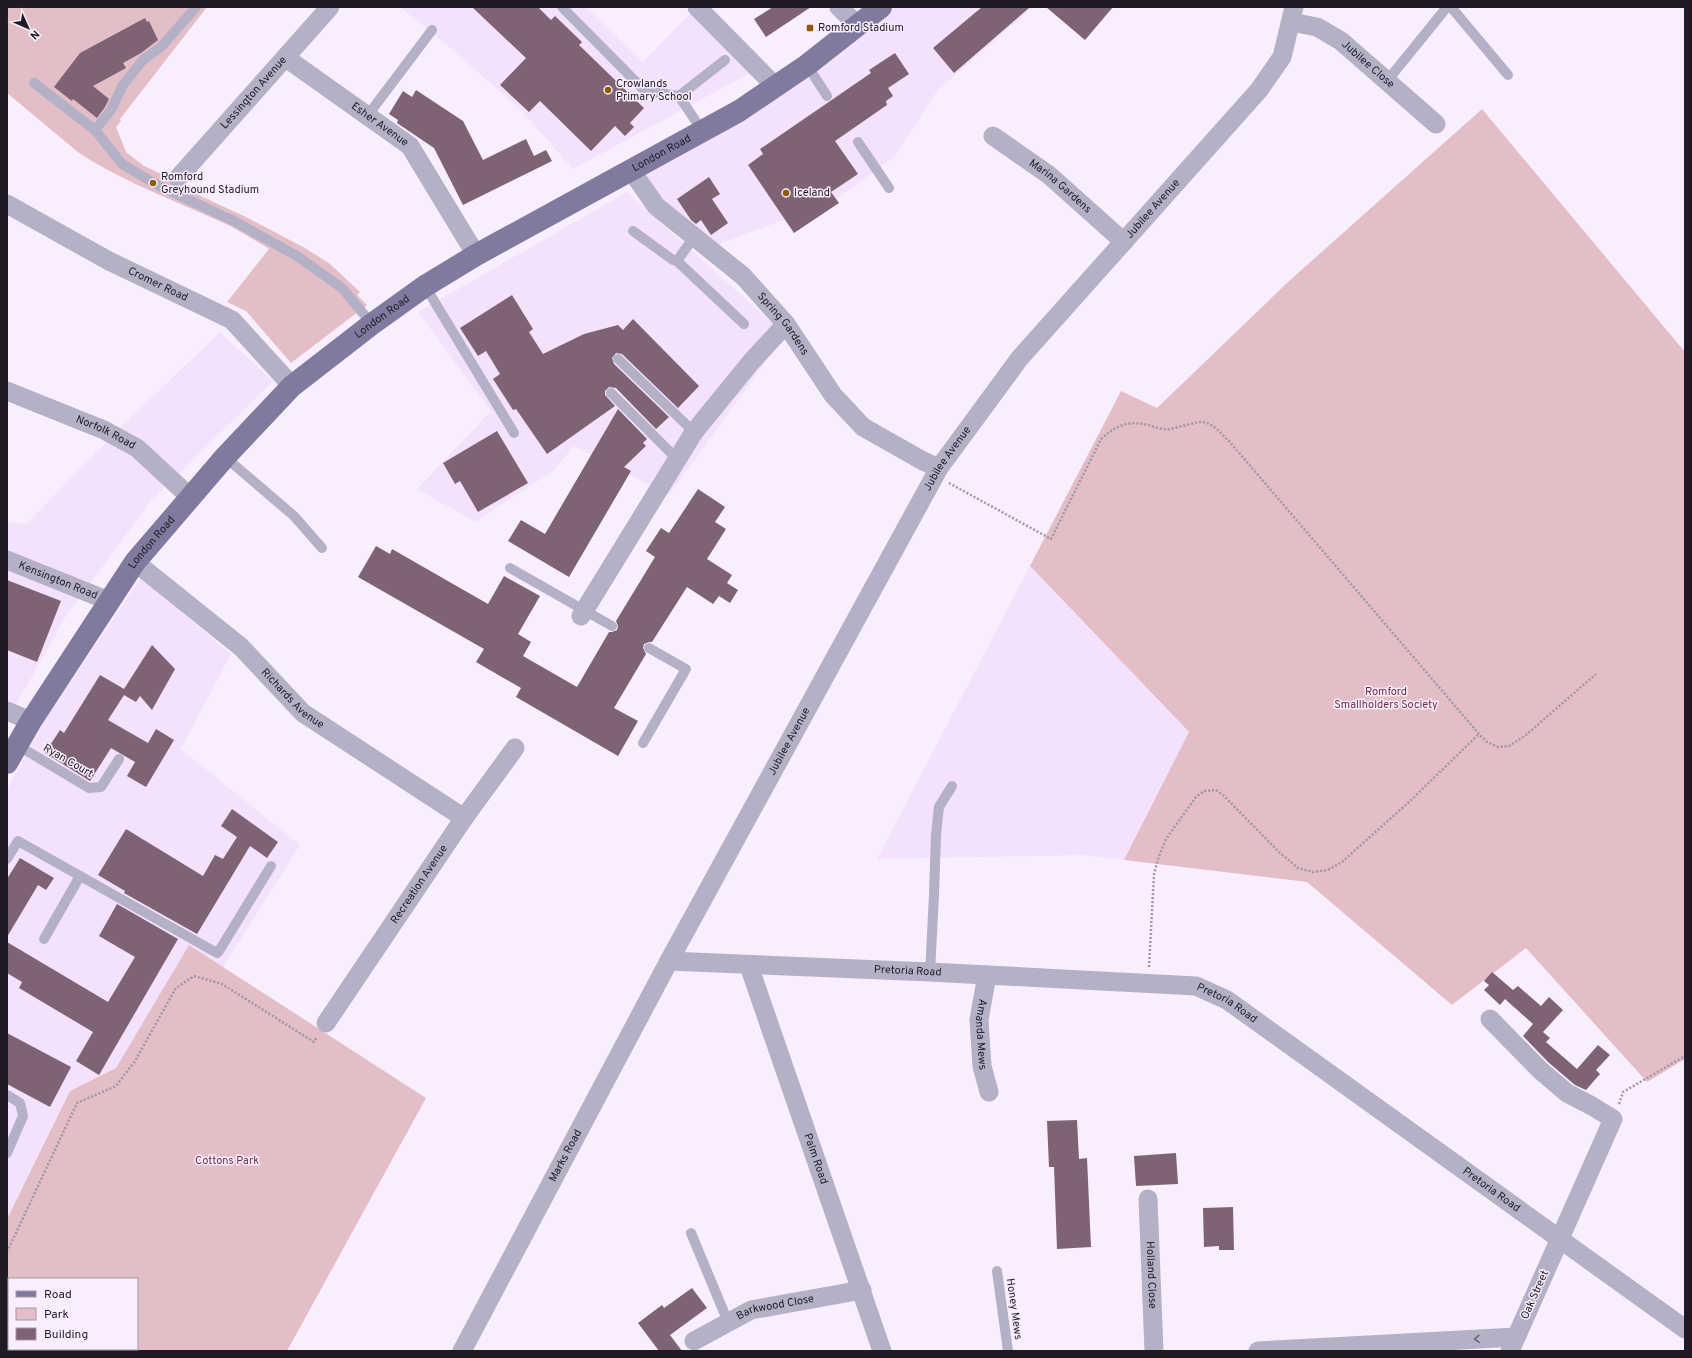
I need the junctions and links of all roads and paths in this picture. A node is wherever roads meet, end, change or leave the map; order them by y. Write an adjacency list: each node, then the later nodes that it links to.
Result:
1 (196, 7): 23 (lane)
2 (330, 7): 12 (street, Lessington Avenue)
3 (562, 7): 19 (lane)
4 (697, 7): 18 (street)
5 (839, 7): 10 (street)
6 (881, 7): 10 (main road, London Road)
7 (1447, 7): 16 (lane)
8 (1451, 7): 15 (lane)
9 (1293, 14): 16 (street, Jubilee Close); 33 (street, Jubilee Avenue)
10 (858, 26): 14 (main road, London Road)
11 (432, 30): 21 (lane)
12 (286, 58): 21 (street, Esher Avenue); 28 (street, Lessington Avenue)
13 (725, 60): 19 (lane)
14 (807, 65): 18 (main road, London Road); 20 (lane)
15 (1508, 75)
16 (1387, 81): 22 (street, Jubilee Close)
17 (34, 82): 23 (lane)
18 (776, 87): 24 (main road, London Road)
19 (679, 96): 24 (lane)
20 (827, 96)
21 (368, 115): 34 (street, Esher Avenue)
22 (1436, 124)
23 (95, 130): 37 (lane)
24 (703, 132): 27 (main road, London Road)
25 (993, 136): 33 (street, Marina Gardens)
26 (858, 142): 29 (lane)
27 (632, 170): 32 (street, Spring Gardens); 34 (main road, London Road)
28 (178, 178)
29 (889, 188)
30 (7, 204): 41 (street, Cromer Road)
31 (633, 231): 35 (lane)
32 (694, 237): 35 (lane); 39 (street, Spring Gardens)
33 (1124, 242): 48 (street, Jubilee Avenue)
34 (476, 254): 36 (main road, London Road)
35 (677, 261): 38 (lane)
36 (425, 286): 37 (main road, London Road); 45 (lane)
37 (372, 324): 41 (main road, London Road)
38 (744, 324)
39 (786, 324): 44 (street); 48 (street, Spring Gardens)
40 (618, 359): 44 (lane)
41 (292, 386): 46 (main road, London Road)
42 (7, 391): 49 (street, Norfolk Road)
43 (611, 393): 47 (lane)
44 (694, 432): 47 (street)
45 (514, 433)
46 (225, 457): 49 (main road, London Road); 50 (lane)
47 (677, 459): 55 (street)
48 (936, 472): 61 (path); 72 (street, Jubilee Avenue)
49 (190, 497): 52 (main road, London Road)
50 (322, 548)
51 (7, 560): 54 (street, Kensington Road)
52 (135, 562): 54 (main road, London Road); 67 (street, Richards Avenue)
53 (510, 568): 55 (lane)
54 (109, 601): 60 (main road, London Road)
55 (583, 613): 56 (lane)
56 (612, 626)
57 (649, 648): 62 (lane)
58 (1596, 674): 61 (path)
59 (7, 711): 60 (street)
60 (31, 721): 64 (main road, London Road)
61 (1479, 734): 76 (path)
62 (643, 743)
63 (515, 748): 67 (street, Recreation Avenue)
64 (12, 754): 65 (lane, Ryan Court)
65 (119, 759)
66 (952, 786): 74 (lane)
67 (464, 818): 78 (street, Recreation Avenue)
68 (7, 859): 70 (lane)
69 (271, 866): 70 (lane)
70 (80, 876): 71 (lane)
71 (44, 939)
72 (669, 961): 73 (street, Pretoria Road); 94 (street, Marks Road)
73 (749, 966): 74 (street, Pretoria Road); 89 (street, Palm Road)
74 (930, 972): 75 (street, Pretoria Road)
75 (987, 975): 76 (street, Pretoria Road); 80 (street, Amanda Mews)
76 (1148, 984): 86 (street, Pretoria Road)
77 (1490, 1019): 82 (street)
78 (326, 1023): 87 (path)
79 (1685, 1056): 82 (path)
80 (989, 1092)
81 (7, 1095): 83 (lane)
82 (1613, 1119): 86 (street, Oak Street)
83 (7, 1152)
84 (1148, 1199): 97 (street, Holland Close)
85 (690, 1232): 90 (lane)
86 (1560, 1239): 91 (street, Pretoria Road); 93 (street, Oak Street)
87 (7, 1252)
88 (997, 1271): 96 (lane, Honey Mews)
89 (862, 1290): 90 (street, Barkwood Close); 95 (street, Palm Road)
90 (728, 1322): 92 (street, Barkwood Close)
91 (1684, 1326)
92 (694, 1341)
93 (1513, 1344): 98 (street, one-way to 98)
94 (462, 1351)
95 (882, 1351)
96 (1008, 1351)
97 (1154, 1351)
98 (1258, 1351)

